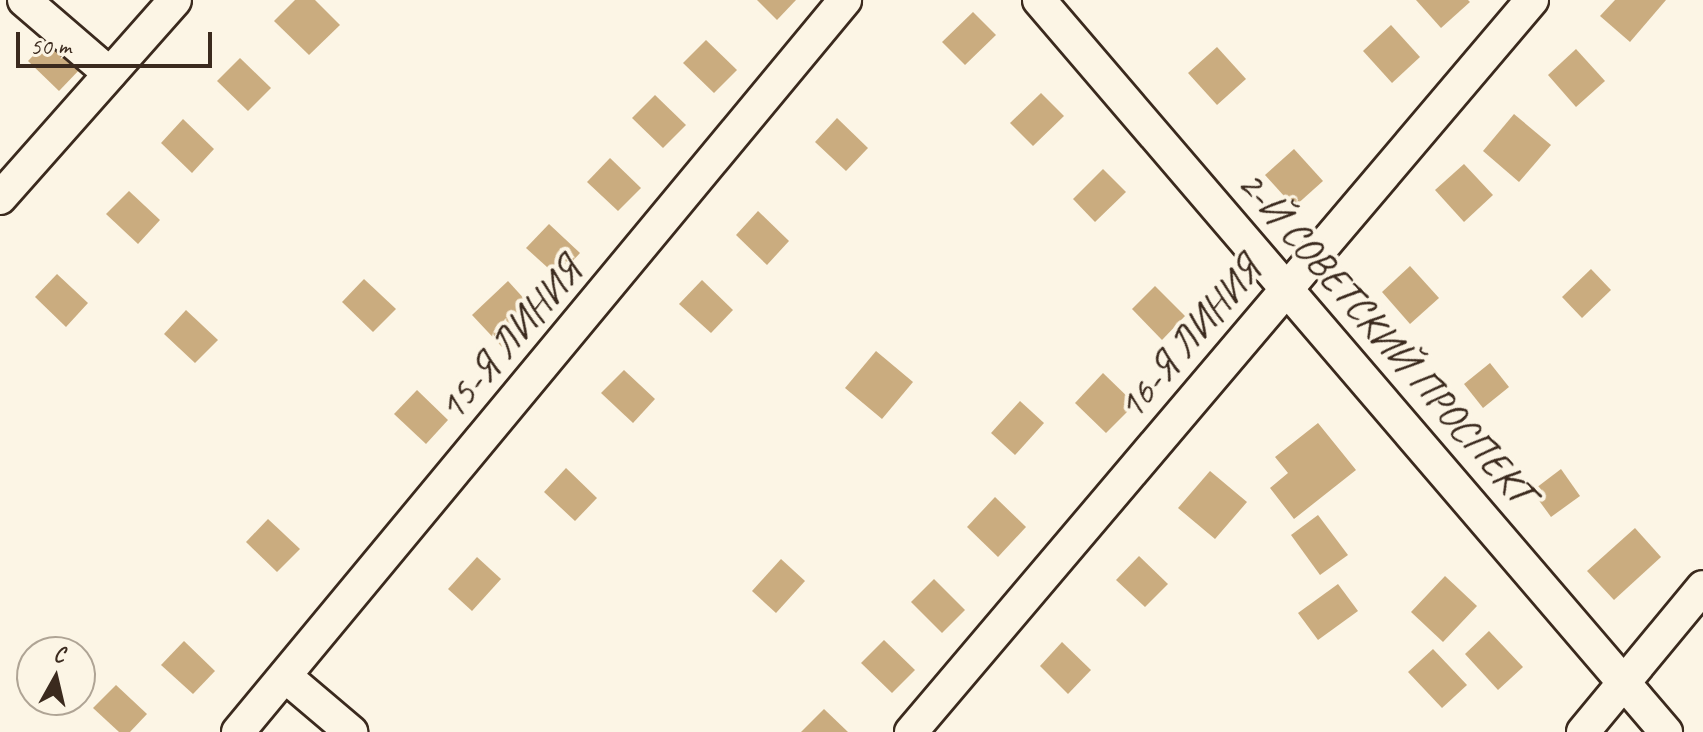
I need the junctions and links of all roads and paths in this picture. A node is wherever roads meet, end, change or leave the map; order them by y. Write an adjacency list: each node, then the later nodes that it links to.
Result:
1 (24, 0): 6 (street)
2 (175, 0): 6 (street)
3 (845, 0): 10 (street, 15-Я ЛИНИЯ)
4 (1039, 0): 8 (street, 2-Й СОВЕТСКИЙ ПРОСПЕКТ)
5 (1532, 0): 8 (street, 16-Я ЛИНИЯ)
6 (110, 74): 7 (street)
7 (0, 198)
8 (1288, 285): 11 (street, 2-Й СОВЕТСКИЙ ПРОСПЕКТ); 14 (street, 16-Я ЛИНИЯ)
9 (1703, 587): 11 (street)
10 (285, 676): 12 (street, 15-Я ЛИНИЯ); 13 (street)
11 (1625, 681): 15 (street); 16 (street, 2-Й СОВЕТСКИЙ ПРОСПЕКТ)
12 (238, 732)
13 (351, 732)
14 (911, 732)
15 (1583, 732)
16 (1666, 732)

